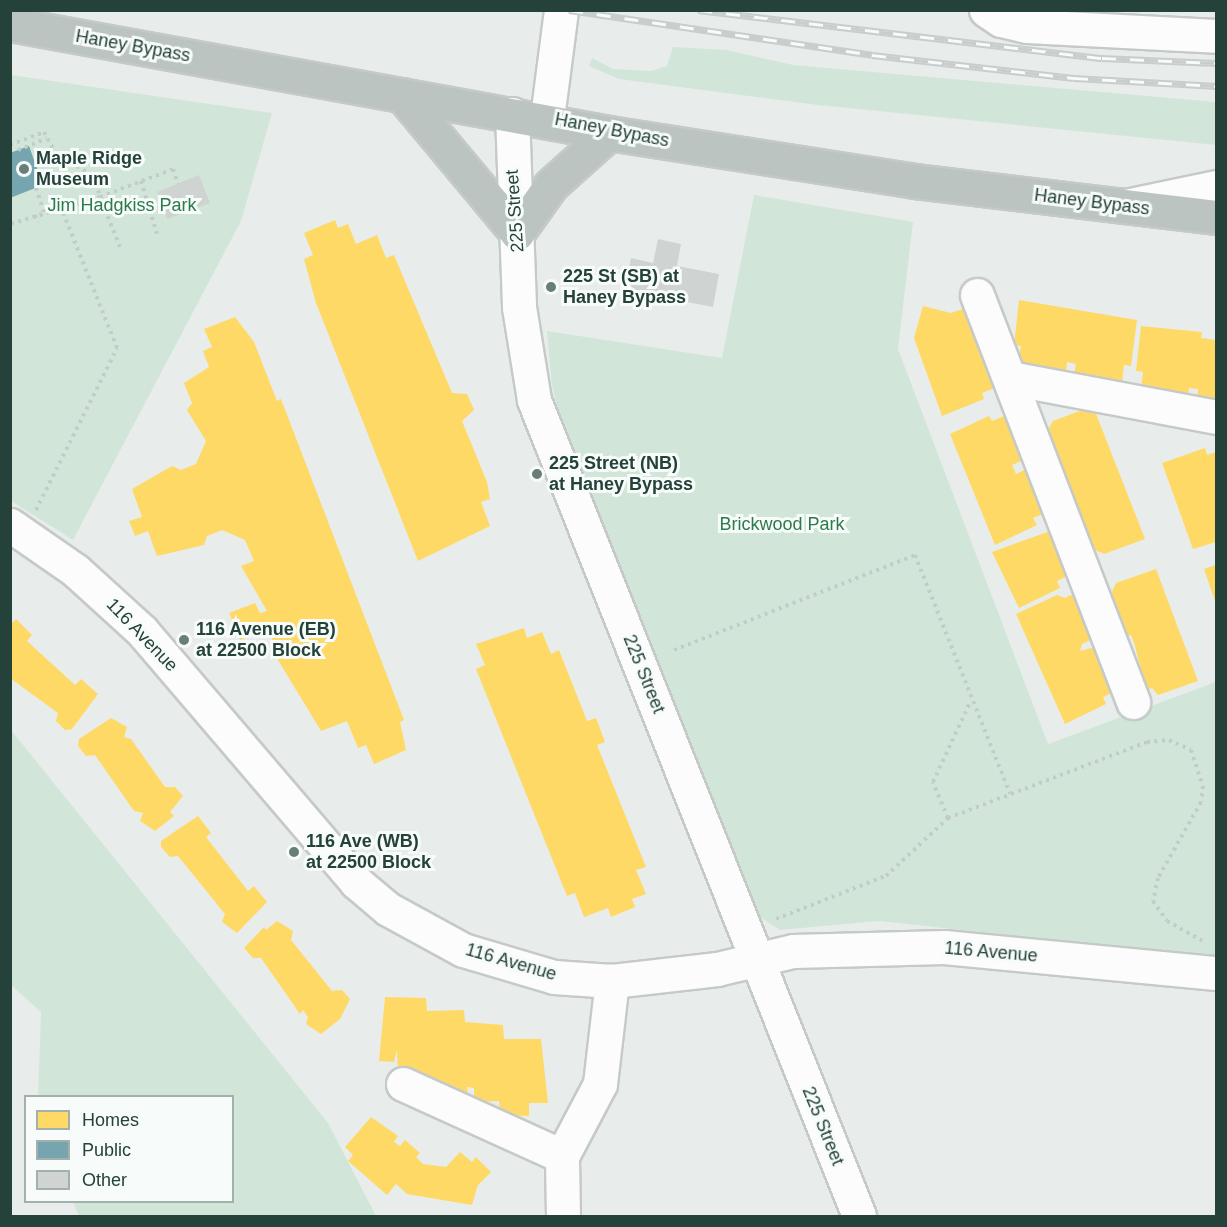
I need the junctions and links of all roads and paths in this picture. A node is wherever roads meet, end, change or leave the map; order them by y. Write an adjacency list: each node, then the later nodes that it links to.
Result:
1 (561, 10): 7 (street)
2 (986, 10): 4 (street)
3 (10, 24): 5 (highway, Haney Bypass)
4 (1216, 36)
5 (402, 95): 6 (highway, Haney Bypass); 24 (highway)
6 (512, 114): 7 (highway, Haney Bypass); 24 (street, 225 Street)
7 (547, 118): 8 (highway, Haney Bypass)
8 (609, 133): 18 (highway, Haney Bypass); 24 (highway)
9 (47, 138): 10 (path); 11 (path); 16 (path)
10 (10, 145)
11 (18, 150)
12 (141, 181): 13 (path); 16 (path); 25 (path)
13 (178, 184)
14 (1216, 187): 18 (street)
15 (36, 188): 19 (path)
16 (100, 197): 17 (path); 26 (path)
17 (60, 205): 19 (path); 30 (path)
18 (1128, 205): 21 (highway, Haney Bypass)
19 (44, 212): 20 (path)
20 (35, 214): 22 (path); 23 (path)
21 (1216, 217)
22 (38, 222)
23 (10, 224)
24 (517, 233): 37 (street, 225 Street)
25 (157, 234)
26 (120, 247)
27 (977, 295): 28 (street)
28 (1010, 378): 29 (street); 33 (street)
29 (1216, 417)
30 (23, 518): 39 (street, 116 Avenue)
31 (674, 650): 32 (path)
32 (971, 699): 34 (path); 35 (path)
33 (1133, 702)
34 (1010, 794): 35 (path); 38 (path)
35 (948, 818): 36 (path)
36 (776, 919)
37 (758, 960): 38 (street, 116 Avenue); 39 (street, 116 Avenue); 43 (street, 225 Street)
38 (1213, 960)
39 (612, 981): 41 (street)
40 (403, 1084): 41 (street)
41 (562, 1156): 42 (street)
42 (563, 1216)
43 (859, 1216)

